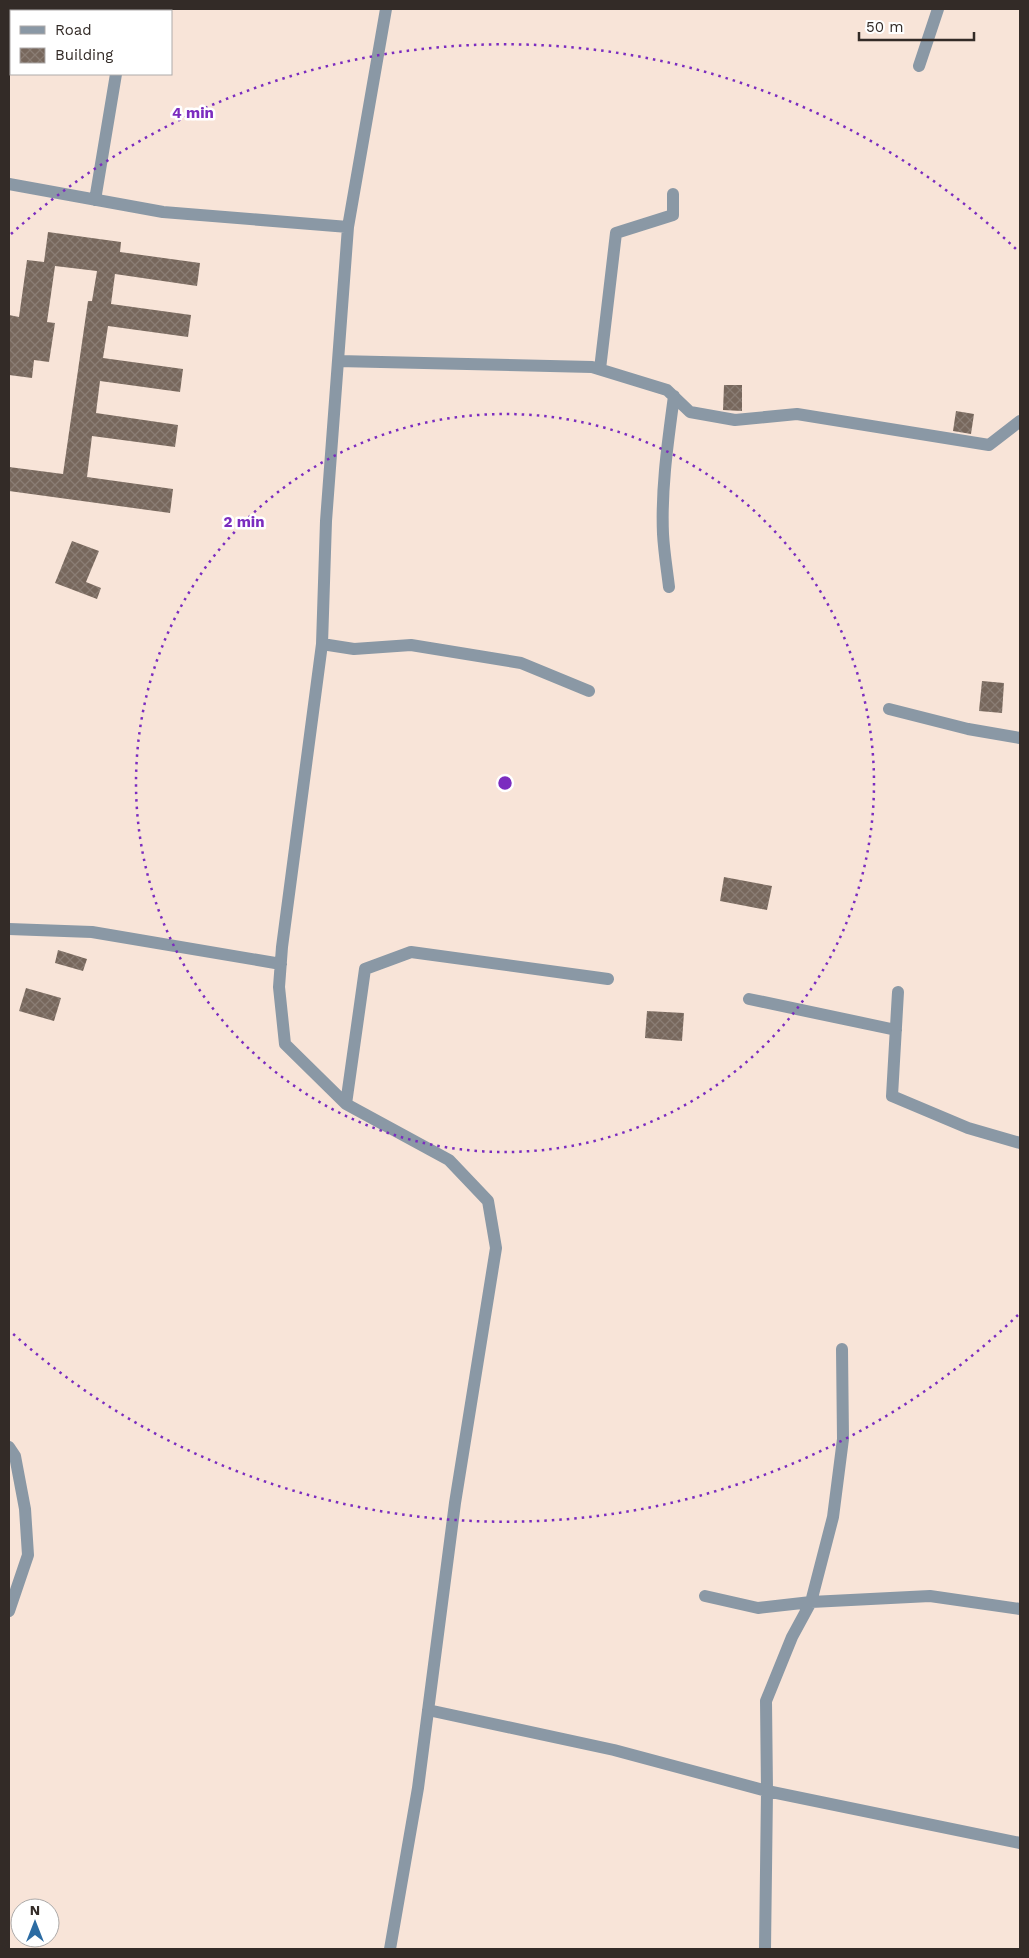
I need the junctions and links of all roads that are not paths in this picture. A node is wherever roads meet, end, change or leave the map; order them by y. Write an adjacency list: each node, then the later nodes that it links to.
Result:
1 (386, 9): 8 (street)
2 (938, 9): 3 (street)
3 (919, 66)
4 (116, 75): 7 (street)
5 (9, 184): 7 (street)
6 (674, 194): 10 (street)
7 (94, 200): 8 (street)
8 (348, 227): 9 (street)
9 (338, 361): 10 (street); 14 (street)
10 (600, 369): 11 (street)
11 (674, 396): 12 (street); 13 (street)
12 (1020, 421)
13 (669, 587)
14 (322, 644): 15 (street); 19 (street)
15 (589, 691)
16 (889, 709): 17 (street)
17 (1020, 738)
18 (9, 929): 19 (street)
19 (281, 964): 24 (street)
20 (608, 979): 24 (street)
21 (898, 992): 23 (street)
22 (749, 999): 23 (street)
23 (896, 1030): 25 (street)
24 (346, 1104): 32 (street)
25 (1020, 1143)
26 (842, 1349): 29 (street)
27 (9, 1447): 31 (street)
28 (705, 1596): 29 (street)
29 (811, 1602): 30 (street); 33 (street)
30 (1020, 1609)
31 (9, 1612)
32 (428, 1710): 33 (street); 35 (street)
33 (767, 1791): 34 (street); 36 (street)
34 (1020, 1844)
35 (390, 1949)
36 (765, 1949)

